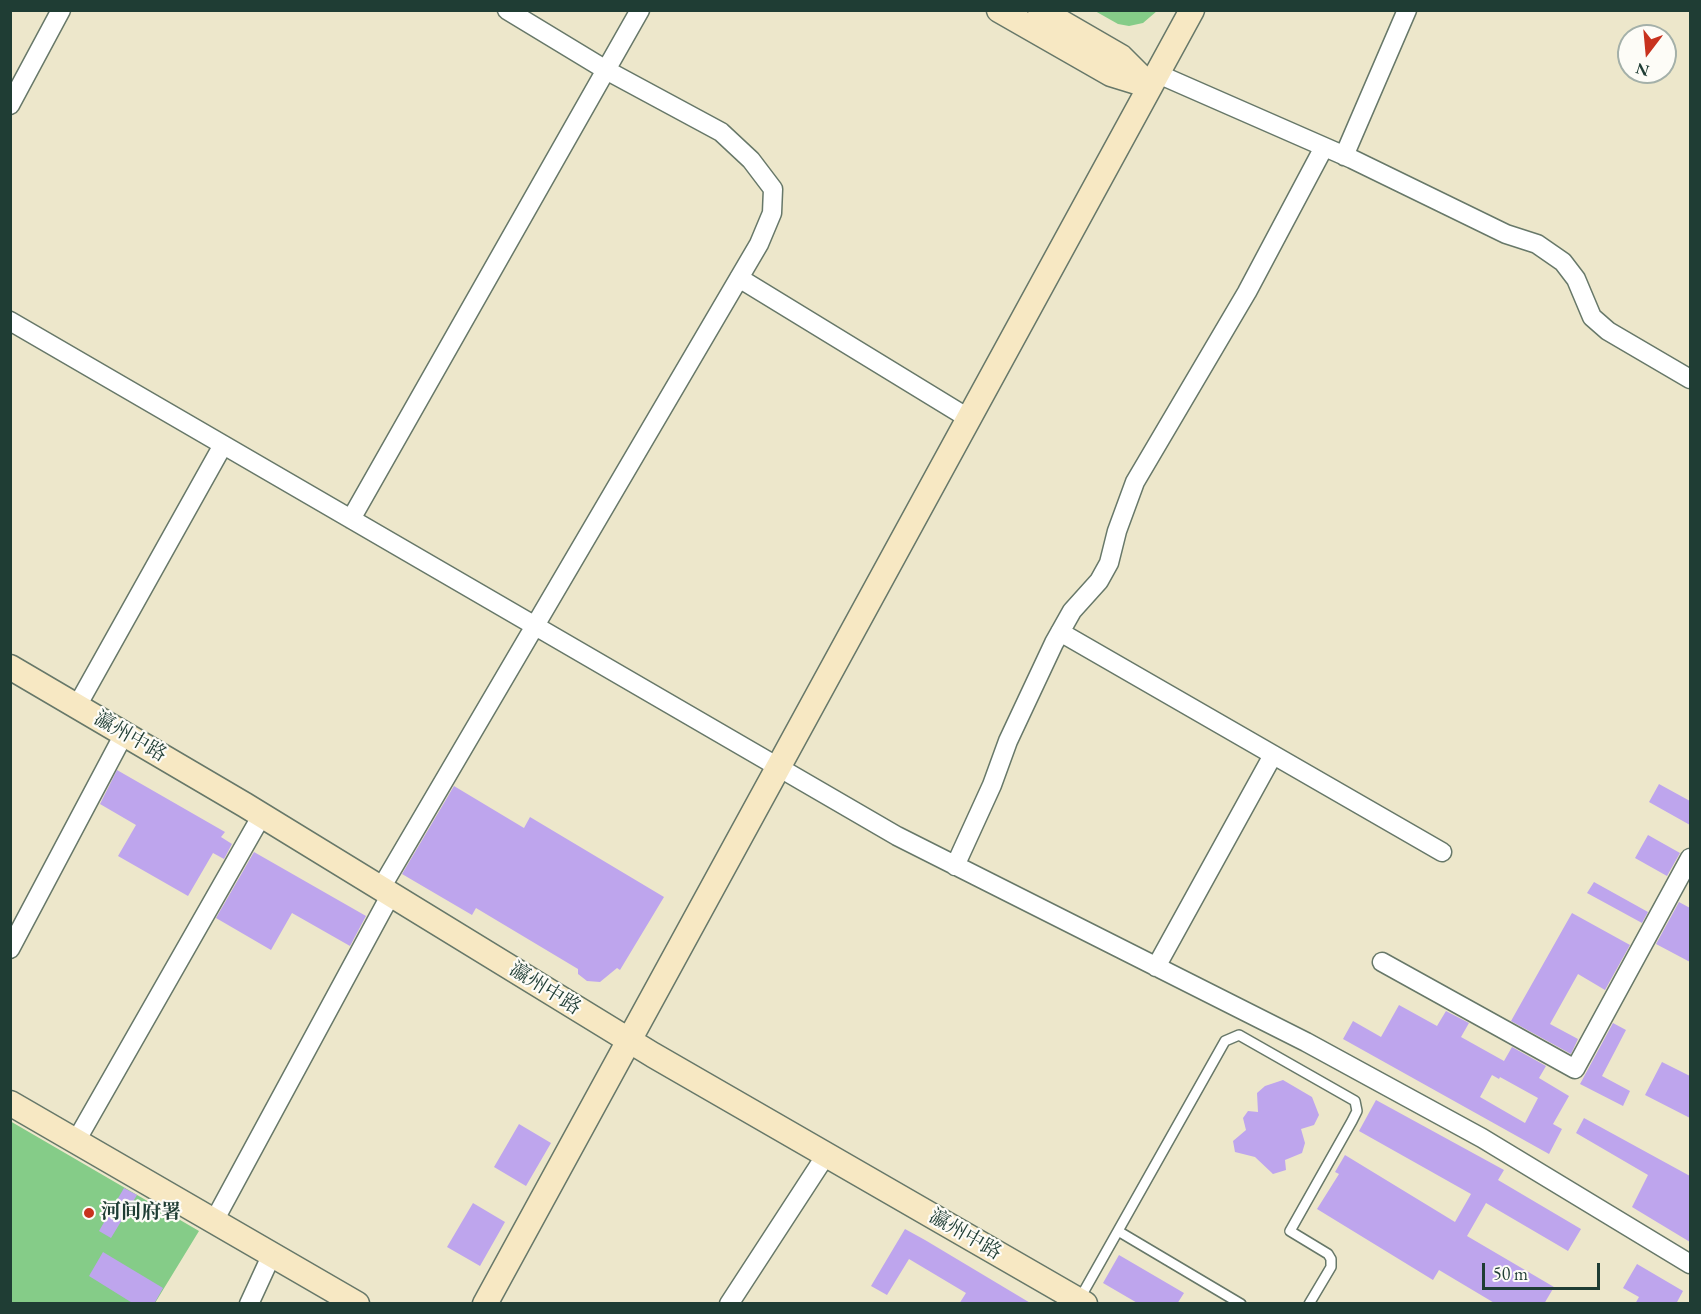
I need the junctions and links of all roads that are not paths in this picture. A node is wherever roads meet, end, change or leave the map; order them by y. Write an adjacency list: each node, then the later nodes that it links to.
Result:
1 (60, 10): 10 (street)
2 (507, 10): 8 (street)
3 (639, 10): 8 (street)
4 (999, 10): 9 (street)
5 (1040, 10): 9 (street)
6 (1192, 10): 9 (street)
7 (1407, 10): 12 (street)
8 (606, 70): 13 (street); 18 (street)
9 (1154, 80): 11 (street); 16 (street)
10 (10, 105)
11 (1323, 149): 12 (street); 20 (street)
12 (1344, 156): 15 (street)
13 (739, 278): 16 (street); 19 (street)
14 (10, 321): 17 (street)
15 (1690, 379)
16 (968, 418): 25 (street)
17 (223, 445): 18 (street); 22 (street)
18 (351, 519): 19 (street)
19 (535, 626): 25 (street); 30 (street)
20 (1060, 632): 24 (street); 29 (street)
21 (10, 667): 22 (street, 瀛州中路)
22 (77, 706): 23 (street, 瀛州中路)
23 (124, 734): 26 (street, 瀛州中路); 31 (street)
24 (1273, 755): 27 (street); 33 (street)
25 (779, 767): 29 (street); 34 (street)
26 (262, 815): 30 (street, 瀛州中路); 36 (street)
27 (1442, 852)
28 (1690, 858): 32 (street)
29 (955, 866): 33 (street)
30 (386, 891): 34 (street, 瀛州中路); 38 (street)
31 (10, 949)
32 (1382, 962)
33 (1156, 967): 41 (street)
34 (631, 1041): 37 (street, 瀛州中路); 45 (street)
35 (10, 1103): 36 (street)
36 (76, 1141): 38 (street)
37 (826, 1155): 42 (street, 瀛州中路); 46 (street)
38 (214, 1221): 40 (street)
39 (1118, 1231): 42 (lane); 47 (lane); 48 (lane)
40 (272, 1254): 43 (street); 44 (street)
41 (1690, 1264)
42 (1082, 1302)
43 (249, 1304)
44 (357, 1304)
45 (485, 1304)
46 (729, 1304)
47 (1241, 1304)
48 (1309, 1304)

